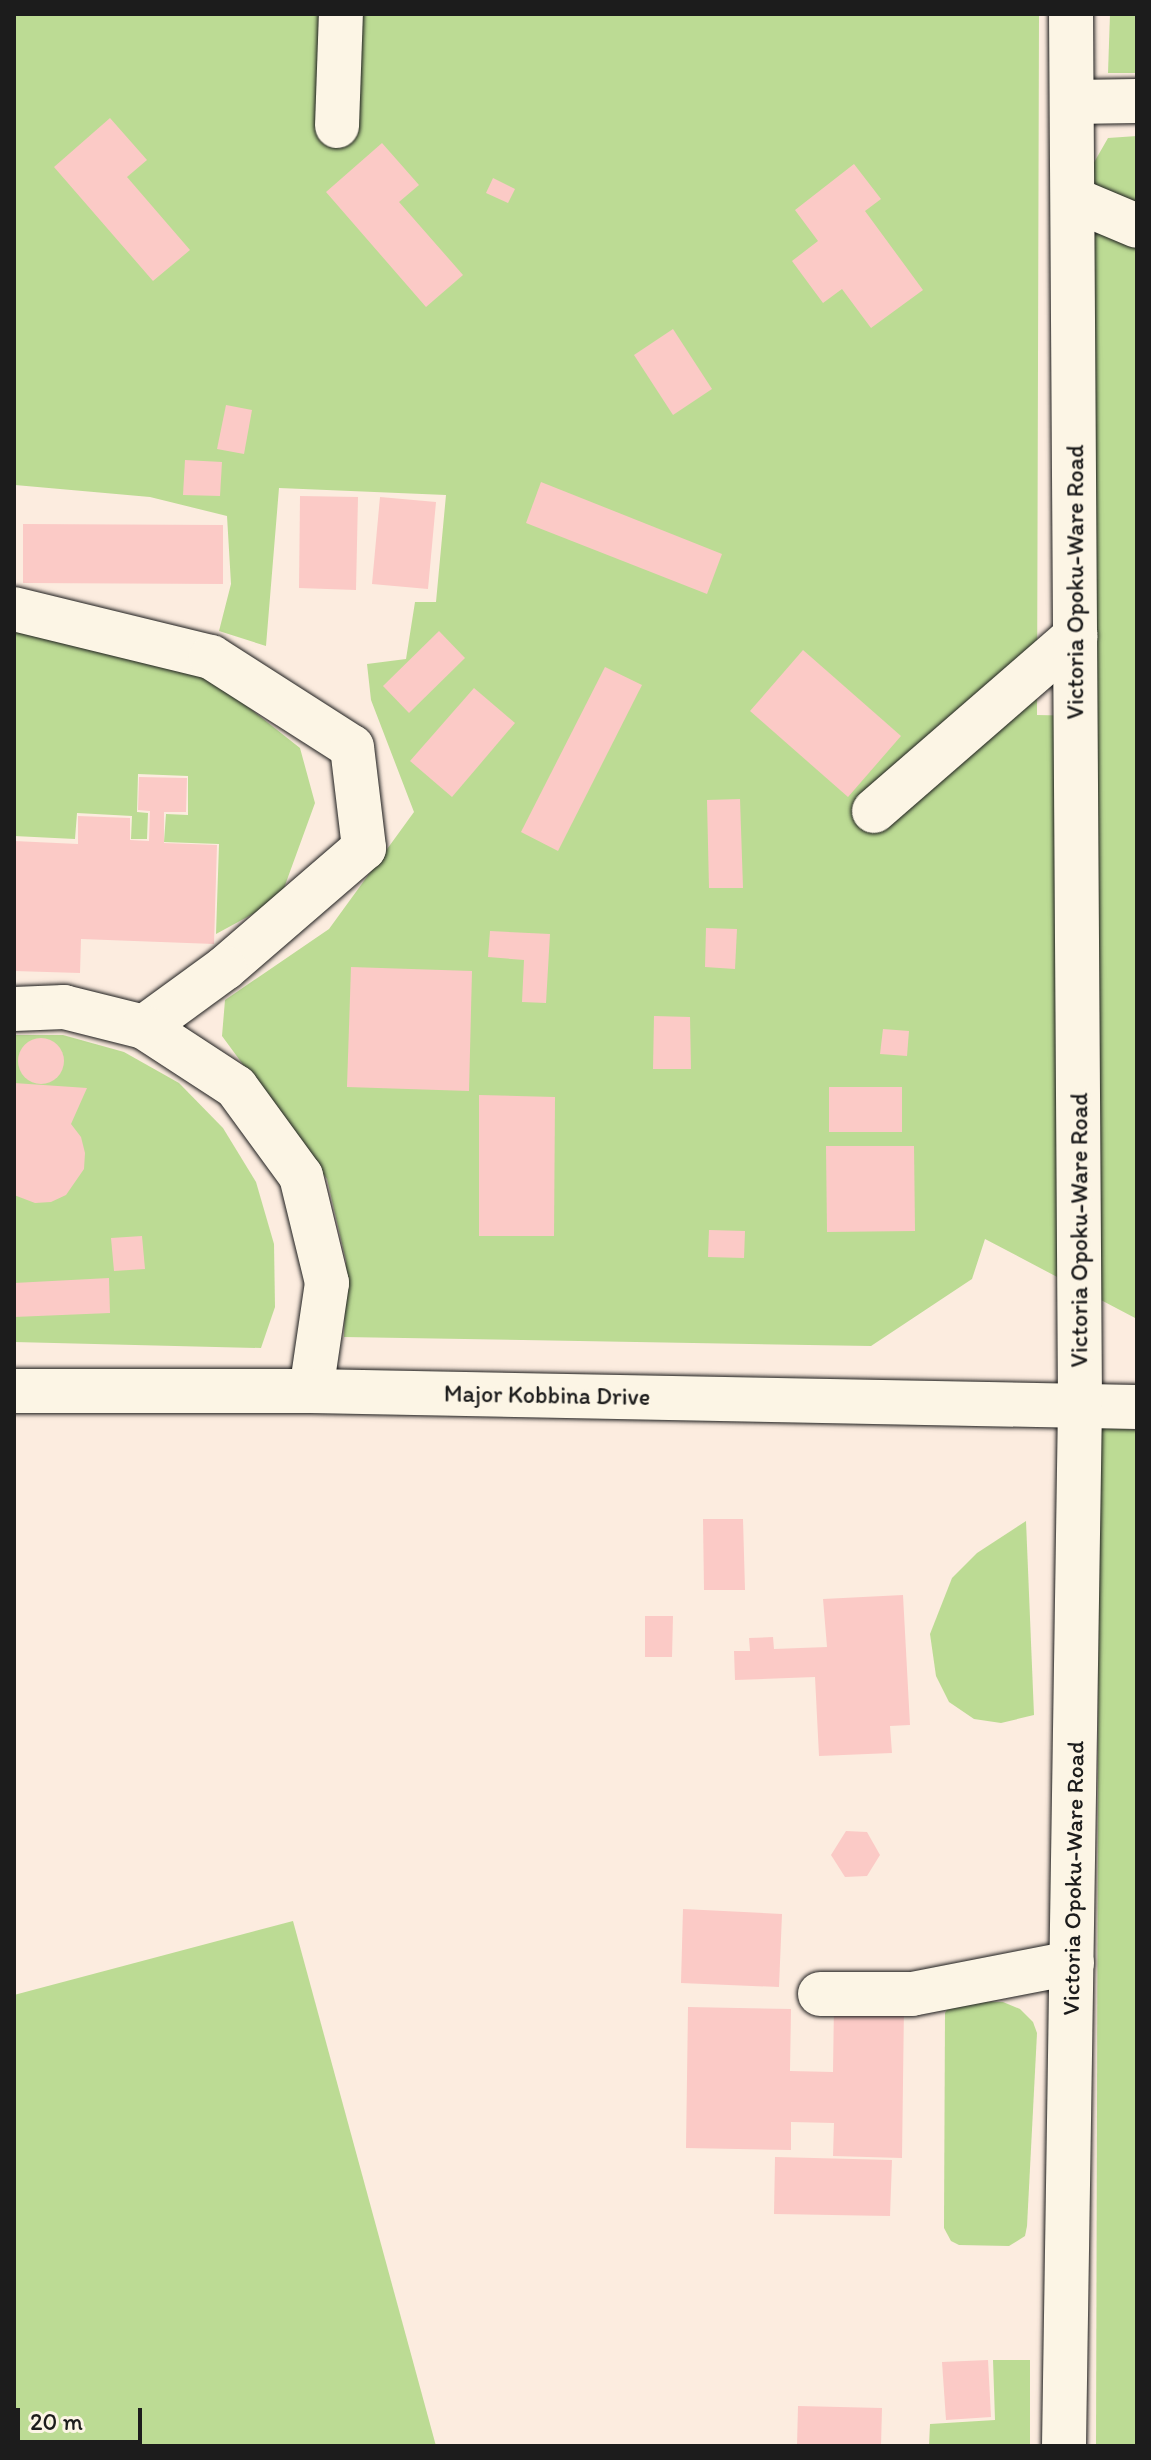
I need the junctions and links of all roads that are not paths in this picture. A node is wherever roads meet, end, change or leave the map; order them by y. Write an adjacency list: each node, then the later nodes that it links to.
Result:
1 (341, 14): 5 (main road)
2 (1071, 14): 4 (main road, Victoria Opoku-Ware Road)
3 (1137, 101): 4 (main road)
4 (1072, 102): 6 (main road, Victoria Opoku-Ware Road)
5 (337, 126)
6 (1073, 199): 7 (main road); 9 (main road, Victoria Opoku-Ware Road)
7 (1137, 226)
8 (14, 609): 12 (main road)
9 (1075, 636): 10 (main road); 15 (main road, Victoria Opoku-Ware Road)
10 (874, 811)
11 (14, 1009): 12 (main road)
12 (144, 1027): 14 (main road)
13 (14, 1391): 14 (main road, Major Kobbina Drive)
14 (311, 1391): 15 (main road, Major Kobbina Drive)
15 (1080, 1404): 16 (main road, Major Kobbina Drive); 17 (main road, Victoria Opoku-Ware Road)
16 (1137, 1407)
17 (1072, 1963): 18 (main road); 19 (main road, Victoria Opoku-Ware Road)
18 (820, 1994)
19 (1064, 2446)

